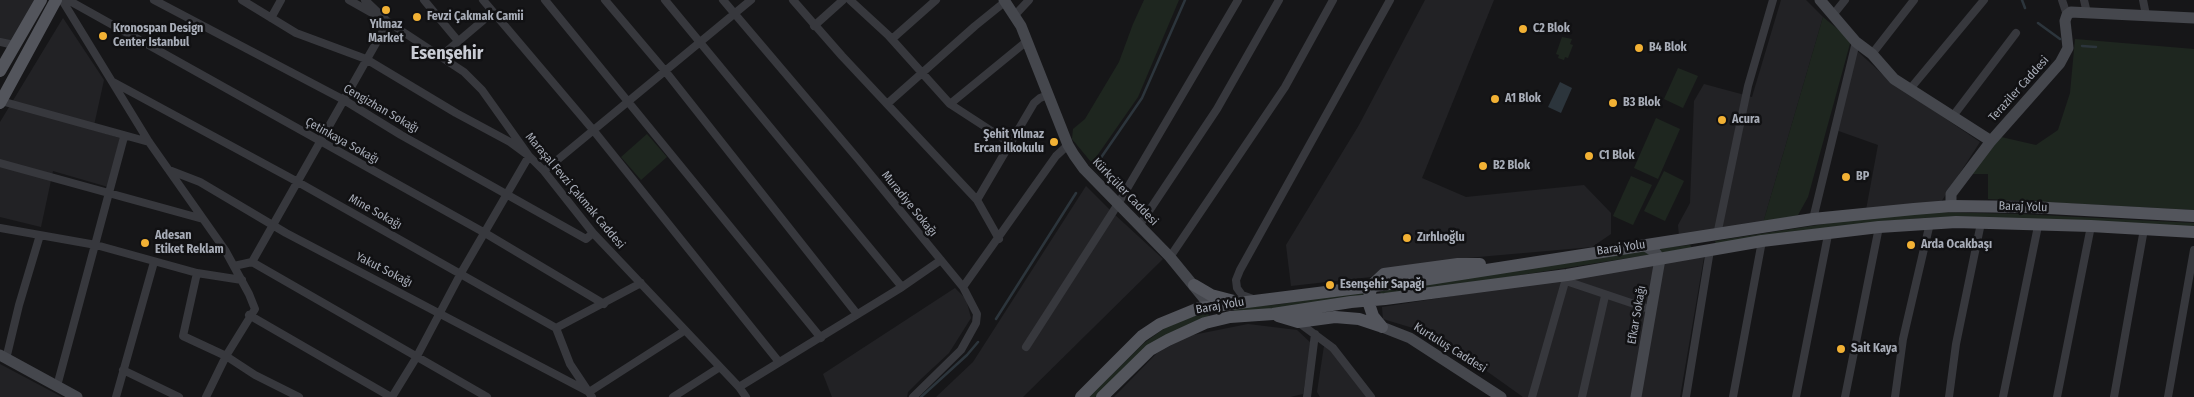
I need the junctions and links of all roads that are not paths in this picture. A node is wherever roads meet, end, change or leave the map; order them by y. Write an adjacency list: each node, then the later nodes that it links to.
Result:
1 (41, 0): 55 (main road)
2 (56, 0): 66 (main road)
3 (62, 0): 62 (street)
4 (68, 0): 75 (street, Çetinkaya Sokağı)
5 (154, 0): 65 (street, Cengizhan Sokağı)
6 (242, 0): 44 (street)
7 (281, 0): 44 (street)
8 (349, 0): 46 (street, Maraşal Fevzi Çakmak Caddesi)
9 (365, 0): 46 (street)
10 (424, 0): 50 (street)
11 (483, 0): 37 (street)
12 (545, 0): 67 (street)
13 (605, 0): 60 (street)
14 (665, 0): 53 (street)
15 (723, 0): 39 (street, Muradiye Sokağı)
16 (750, 0): 39 (street)
17 (793, 0): 47 (street)
18 (843, 0): 47 (street)
19 (850, 0): 36 (street)
20 (864, 0): 36 (street)
21 (936, 0): 49 (street)
22 (1029, 0): 40 (street)
23 (1238, 0): 86 (street)
24 (1279, 0): 94 (street)
25 (1333, 0): 112 (street)
26 (1390, 0): 129 (street)
27 (1773, 0): 105 (street)
28 (1820, 0): 41 (main road)
29 (1845, 0): 41 (street)
30 (1914, 0): 56 (street)
31 (1984, 0): 63 (street)
32 (2062, 0): 42 (street)
33 (2084, 0): 38 (street)
34 (2142, 0): 43 (street)
35 (1005, 1): 40 (main road, Kürkçüler Caddesi); 61 (street)
36 (857, 7): 49 (street)
37 (493, 12): 50 (street); 71 (street)
38 (2087, 13): 42 (main road); 43 (main road)
39 (734, 14): 53 (street); 114 (street, Muradiye Sokağı)
40 (1015, 15): 51 (main road, Kürkçüler Caddesi)
41 (1833, 15): 54 (main road)
42 (2067, 15): 73 (main road, Teraziler Caddesi)
43 (2146, 16): 45 (main road)
44 (271, 18): 58 (street)
45 (2194, 18)
46 (388, 22): 57 (street, Maraşal Fevzi Çakmak Caddesi); 58 (street)
47 (814, 26): 68 (street)
48 (2016, 33): 70 (street)
49 (892, 39): 61 (street)
50 (458, 41): 57 (street)
51 (1027, 41): 64 (main road, Kürkçüler Caddesi); 69 (street)
52 (0, 42): 55 (street)
53 (701, 42): 60 (street); 125 (street)
54 (1856, 42): 56 (main road); 90 (street)
55 (14, 45): 59 (main road)
56 (1872, 54): 63 (main road)
57 (440, 56): 78 (street, Maraşal Fevzi Çakmak Caddesi)
58 (366, 59): 65 (street); 78 (street)
59 (0, 71)
60 (666, 72): 67 (street); 137 (street)
61 (922, 74): 68 (street); 69 (street)
62 (113, 82): 74 (street); 82 (street, Mine Sokağı)
63 (1910, 89): 70 (main road)
64 (1048, 95): 76 (street); 77 (main road, Kürkçüler Caddesi)
65 (344, 100): 75 (street); 84 (street, Cengizhan Sokağı)
66 (0, 102): 72 (street)
67 (628, 103): 71 (street); 147 (street)
68 (887, 104): 85 (street)
69 (950, 104): 76 (street)
70 (1953, 116): 73 (main road)
71 (594, 131): 81 (street); 152 (street)
72 (124, 136): 74 (street); 83 (street)
73 (1990, 141): 87 (main road, Teraziler Caddesi)
74 (149, 142): 80 (street)
75 (321, 143): 82 (street); 101 (street, Çetinkaya Sokağı)
76 (1010, 143): 85 (street)
77 (1068, 145): 86 (main road, Kürkçüler Caddesi); 106 (street)
78 (528, 156): 81 (street, Maraşal Fevzi Çakmak Caddesi); 84 (street)
79 (0, 163): 83 (street)
80 (169, 170): 89 (street); 92 (street, Yakut Sokağı)
81 (544, 171): 102 (street, Maraşal Fevzi Çakmak Caddesi)
82 (296, 181): 92 (street); 119 (street, Mine Sokağı)
83 (110, 194): 89 (street); 108 (street)
84 (507, 195): 101 (street); 102 (street, Cengizhan Sokağı)
85 (977, 200): 106 (street)
86 (1118, 204): 94 (main road, Kürkçüler Caddesi); 148 (street)
87 (1951, 206): 88 (main road, Baraj Yolu); 90 (main road, Baraj Yolu)
88 (2194, 216)
89 (203, 218): 117 (street)
90 (1812, 220): 105 (main road, Baraj Yolu)
91 (1930, 223): 93 (main road, Baraj Yolu); 97 (main road, Baraj Yolu); 182 (street)
92 (273, 224): 116 (street); 136 (street, Yakut Sokağı)
93 (1981, 224): 95 (main road, Baraj Yolu); 183 (street)
94 (1139, 226): 112 (main road, Kürkçüler Caddesi)
95 (2038, 226): 96 (main road, Baraj Yolu); 184 (street)
96 (2091, 226): 99 (main road, Baraj Yolu); 185 (street)
97 (1879, 227): 103 (main road, Baraj Yolu); 181 (street)
98 (0, 228): 104 (street)
99 (2144, 229): 100 (main road, Baraj Yolu); 186 (street)
100 (2194, 232)
101 (486, 233): 119 (street); 133 (street, Çetinkaya Sokağı)
102 (593, 233): 122 (street, Maraşal Fevzi Çakmak Caddesi)
103 (1828, 234): 107 (main road, Baraj Yolu); 180 (street)
104 (40, 235): 108 (street); 150 (street)
105 (1718, 235): 109 (main road, Baraj Yolu)
106 (999, 239): 126 (street)
107 (1762, 241): 110 (main road, Baraj Yolu); 179 (street)
108 (96, 245): 115 (street); 155 (street)
109 (1644, 245): 113 (main road); 124 (main road, Baraj Yolu)
110 (1710, 250): 113 (main road, Baraj Yolu); 178 (street)
111 (2194, 250): 187 (street)
112 (1170, 257): 123 (main road, Kürkçüler Caddesi)
113 (1660, 259): 120 (main road, Baraj Yolu); 135 (main road, Efkar Sokağı)
114 (941, 260): 125 (street); 126 (street, Muradiye Sokağı)
115 (154, 262): 118 (street); 154 (street)
116 (252, 262): 117 (street); 151 (street)
117 (234, 266): 121 (street)
118 (197, 273): 121 (street); 149 (street)
119 (462, 273): 136 (street); 144 (street, Mine Sokağı)
120 (1566, 278): 128 (street); 130 (main road, Baraj Yolu); 175 (street)
121 (242, 280): 139 (street)
122 (641, 283): 133 (street); 145 (street, Maraşal Fevzi Çakmak Caddesi)
123 (1194, 285): 131 (main road); 134 (main road, Kürkçüler Caddesi)
124 (1372, 285): 127 (main road, Baraj Yolu); 130 (main road)
125 (902, 287): 137 (street)
126 (963, 287): 168 (street, Muradiye Sokağı)
127 (1343, 289): 129 (main road, Baraj Yolu); 132 (main road)
128 (1605, 296): 135 (street); 176 (street)
129 (1260, 300): 131 (main road, Baraj Yolu)
130 (1368, 300): 132 (main road, Baraj Yolu); 143 (main road)
131 (1244, 302): 134 (main road, Baraj Yolu)
132 (1350, 302): 138 (main road, Baraj Yolu); 140 (main road)
133 (604, 304): 144 (street)
134 (1211, 307): 141 (main road); 169 (main road, Baraj Yolu)
135 (1652, 310): 177 (main road, Efkar Sokağı)
136 (441, 312): 151 (street); 158 (street, Yakut Sokağı)
137 (857, 314): 147 (street)
138 (1273, 314): 141 (main road, Baraj Yolu); 142 (main road)
139 (249, 315): 149 (street); 164 (street)
140 (1335, 317): 142 (main road); 143 (main road)
141 (1230, 318): 170 (main road, Baraj Yolu)
142 (1298, 322): 146 (street)
143 (1382, 327): 174 (main road, Kurtuluş Caddesi)
144 (556, 328): 158 (street)
145 (684, 331): 153 (street, Maraşal Fevzi Çakmak Caddesi); 158 (street)
146 (1315, 334): 157 (street); 173 (street)
147 (821, 338): 152 (street)
148 (1026, 347)
149 (226, 356): 162 (street); 163 (street)
150 (3, 357): 155 (main road)
151 (416, 358): 164 (street); 165 (street)
152 (779, 362): 156 (street)
153 (720, 367): 156 (street, Maraşal Fevzi Çakmak Caddesi); 166 (street)
154 (123, 370): 160 (street); 161 (street)
155 (57, 386): 159 (main road)
156 (739, 387): 167 (street, Maraşal Fevzi Çakmak Caddesi)
157 (1308, 388): 171 (street); 172 (street)
158 (590, 394)
159 (77, 397)
160 (116, 397)
161 (179, 397)
162 (206, 397)
163 (299, 397)
164 (392, 397)
165 (488, 397)
166 (673, 397)
167 (746, 397)
168 (913, 397)
169 (1082, 397)
170 (1102, 397)
171 (1307, 397)
172 (1314, 397)
173 (1371, 397)
174 (1501, 397)
175 (1532, 397)
176 (1582, 397)
177 (1636, 397)
178 (1686, 397)
179 (1733, 397)
180 (1796, 397)
181 (1845, 397)
182 (1895, 397)
183 (1948, 397)
184 (2003, 397)
185 (2057, 397)
186 (2114, 397)
187 (2168, 397)

